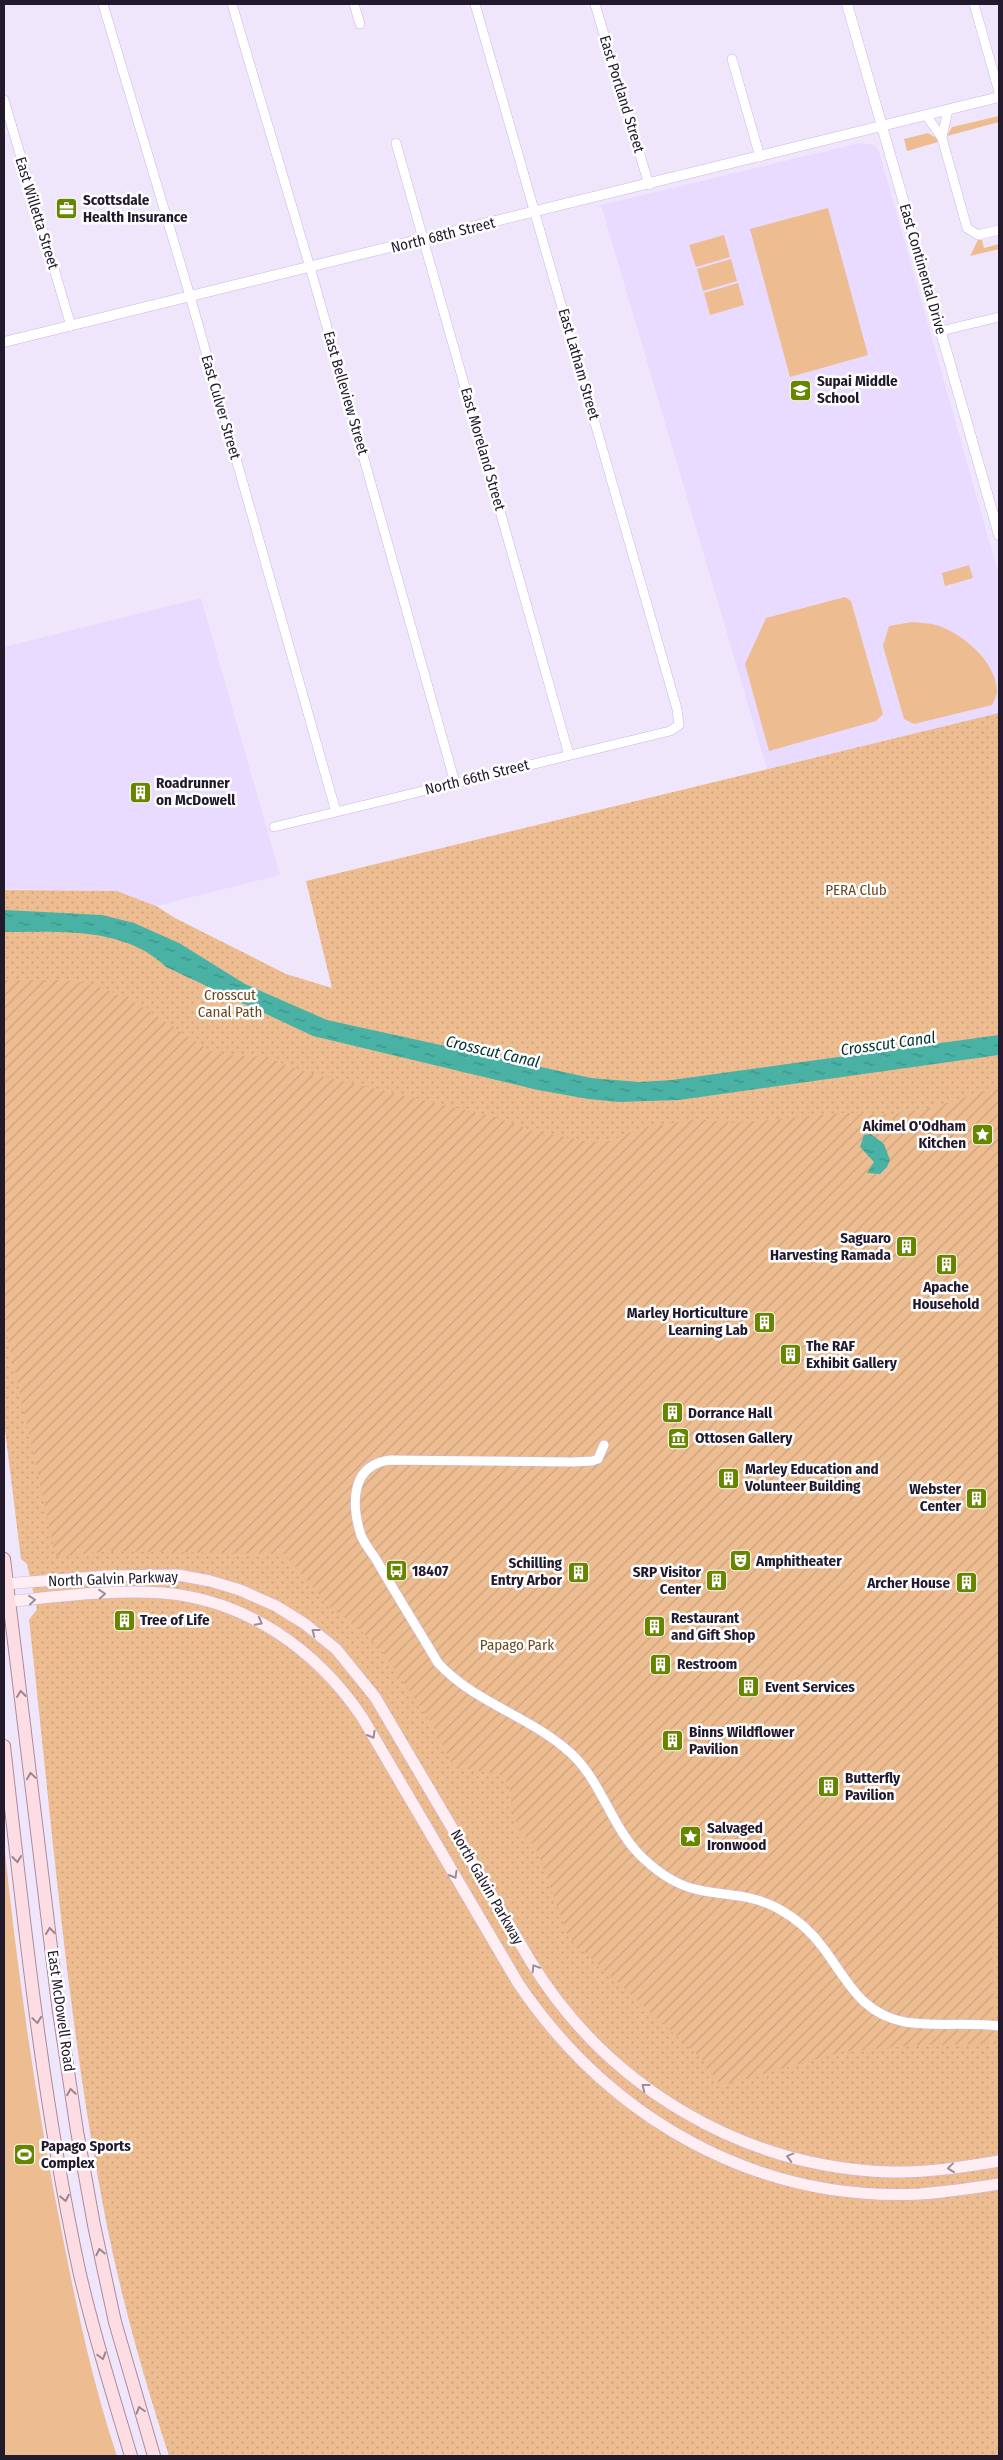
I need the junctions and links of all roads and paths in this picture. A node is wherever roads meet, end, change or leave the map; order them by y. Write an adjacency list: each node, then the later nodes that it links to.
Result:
1 (103, 4): 24 (street, East Culver Street)
2 (232, 4): 23 (street, East Belleview Street)
3 (354, 4): 8 (street)
4 (475, 4): 20 (street, East Latham Street)
5 (595, 4): 19 (street, East Portland Street)
6 (847, 4): 15 (street, East Continental Drive)
7 (974, 4): 10 (street)
8 (360, 24)
9 (732, 59): 18 (street)
10 (999, 92)
11 (999, 97): 13 (street, North 68th Street)
12 (4, 100): 26 (street, East Willetta Street)
13 (948, 110): 14 (street, North 68th Street); 16 (street)
14 (926, 115): 15 (street, North 68th Street); 16 (street)
15 (881, 126): 18 (street, North 68th Street); 27 (street, East Continental Drive)
16 (942, 138): 21 (street)
17 (396, 143): 22 (street, East Moreland Street)
18 (760, 157): 19 (street, North 68th Street)
19 (649, 185): 20 (street, North 68th Street)
20 (536, 213): 22 (street, North 68th Street); 31 (street, East Latham Street)
21 (999, 230)
22 (424, 240): 23 (street, North 68th Street); 32 (street, East Moreland Street)
23 (310, 268): 24 (street, North 68th Street); 33 (street, East Belleview Street)
24 (190, 296): 26 (street, North 68th Street); 34 (street, East Culver Street)
25 (999, 316): 27 (street)
26 (71, 326): 28 (street, North 68th Street)
27 (941, 331): 29 (street, East Continental Drive)
28 (4, 342)
29 (996, 508): 30 (street, East Continental Drive)
30 (999, 535)
31 (679, 725): 32 (street, North 66th Street)
32 (569, 755): 33 (street, North 66th Street)
33 (455, 783): 34 (street, North 66th Street)
34 (336, 812): 35 (street, North 66th Street)
35 (274, 827)
36 (604, 1445): 41 (street)
37 (4, 1559): 38 (main road, East McDowell Road)
38 (6, 1584): 39 (main road, East McDowell Road); 42 (main road, North Galvin Parkway, one-way to 38)
39 (7, 1602): 43 (main road, North Galvin Parkway, one-way to 43); 45 (main road, East McDowell Road, one-way to 39)
40 (4, 1746): 44 (main road, East McDowell Road, one-way to 44)
41 (999, 2026)
42 (999, 2161)
43 (999, 2184)
44 (131, 2456)
45 (154, 2456)

